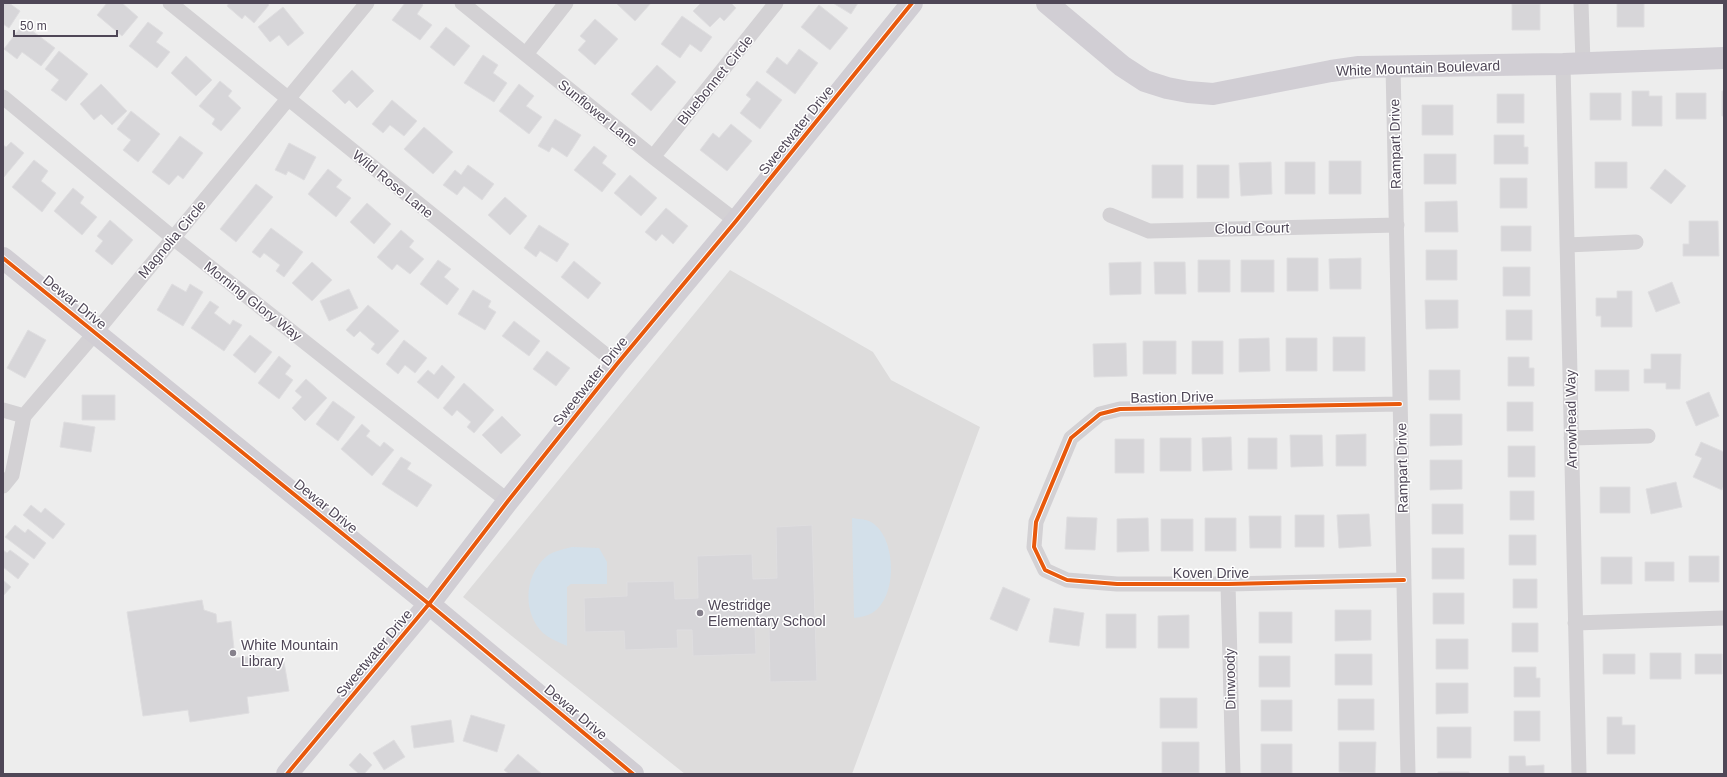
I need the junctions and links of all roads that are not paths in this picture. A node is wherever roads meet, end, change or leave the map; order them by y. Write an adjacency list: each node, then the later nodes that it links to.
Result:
1 (170, 3): 14 (street, Wild Rose Lane)
2 (367, 3): 14 (street, Magnolia Circle)
3 (462, 3): 9 (street, Sunflower Lane)
4 (566, 3): 9 (street)
5 (776, 3): 15 (street, Bluebonnet Circle)
6 (912, 3): 17 (street, Sweetwater Drive)
7 (1047, 3): 12 (street, White Mountain Boulevard)
8 (1581, 3): 11 (street, Arrowhead Way)
9 (526, 54): 15 (street, Sunflower Lane)
10 (1724, 58): 11 (street, White Mountain Boulevard)
11 (1573, 64): 12 (street, White Mountain Boulevard); 21 (street, Arrowhead Way)
12 (1393, 66): 18 (street, Rampart Drive)
13 (3, 97): 19 (street, Morning Glory Way)
14 (288, 100): 19 (street, Magnolia Circle); 24 (street, Wild Rose Lane)
15 (653, 157): 17 (street, Sunflower Lane)
16 (1110, 215): 18 (street, Cloud Court)
17 (736, 221): 24 (street, Sweetwater Drive)
18 (1397, 225): 25 (street, Rampart Drive)
19 (172, 237): 23 (street, Magnolia Circle); 31 (street, Morning Glory Way)
20 (1636, 242): 21 (street)
21 (1567, 245): 29 (street, Arrowhead Way)
22 (3, 258): 23 (street, Dewar Drive)
23 (95, 333): 27 (street, Magnolia Circle); 35 (street, Dewar Drive)
24 (617, 364): 31 (street, Sweetwater Drive)
25 (1400, 404): 32 (street, Bastion Drive); 33 (street, Rampart Drive)
26 (3, 410): 27 (street)
27 (24, 416): 30 (street, Magnolia Circle)
28 (1648, 436): 29 (street)
29 (1571, 438): 37 (street, Arrowhead Way)
30 (3, 486)
31 (508, 501): 35 (street, Sweetwater Drive)
32 (1034, 548): 34 (street, Koven Drive)
33 (1404, 580): 34 (street, Koven Drive); 41 (street, Rampart Drive)
34 (1228, 584): 40 (street, Dinwoody)
35 (429, 604): 38 (street, Sweetwater Drive); 39 (street, Dewar Drive)
36 (1724, 618): 37 (street)
37 (1575, 623): 42 (street, Arrowhead Way)
38 (287, 774)
39 (633, 774)
40 (1232, 774)
41 (1408, 774)
42 (1579, 774)

